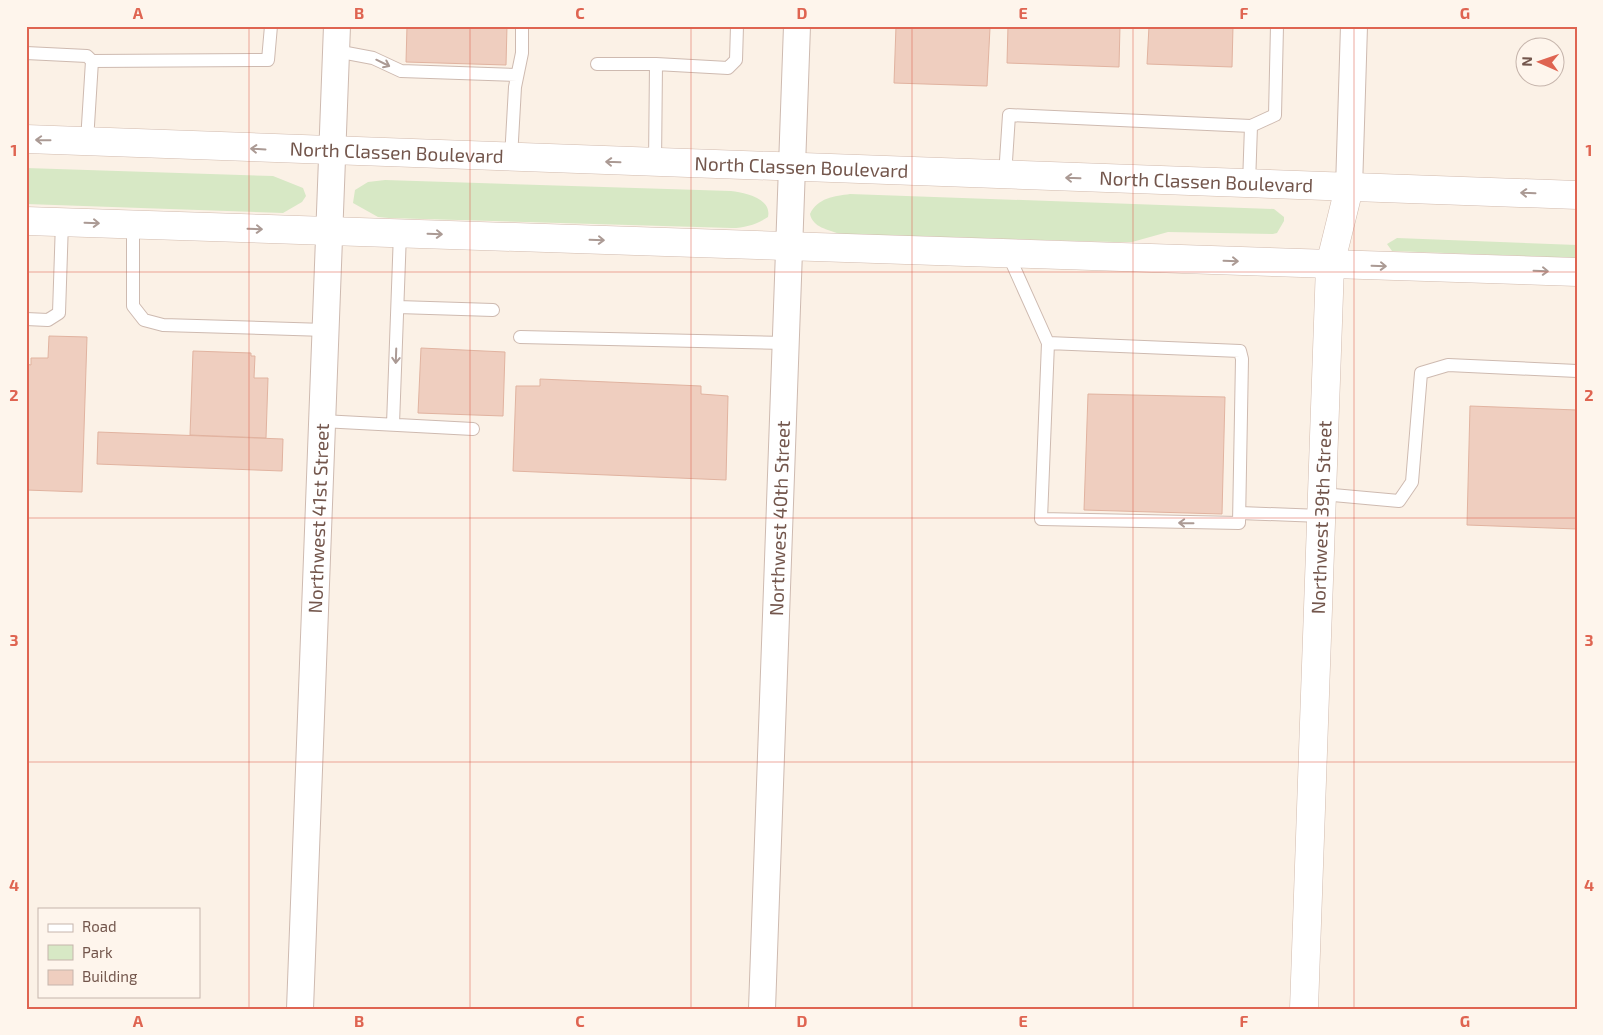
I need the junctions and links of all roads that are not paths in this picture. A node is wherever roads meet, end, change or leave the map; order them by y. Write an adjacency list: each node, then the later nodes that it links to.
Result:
1 (271, 26): 9 (lane)
2 (522, 26): 12 (lane)
3 (737, 26): 11 (lane)
4 (796, 26): 19 (street, Northwest 40th Street)
5 (1278, 26): 13 (lane)
6 (1354, 26): 22 (street, Northwest 39th Street)
7 (337, 39): 12 (lane, one-way to 12); 16 (street, Northwest 41st Street)
8 (26, 53): 9 (lane)
9 (92, 61): 15 (lane)
10 (597, 64): 11 (lane)
11 (656, 64): 18 (lane)
12 (517, 75): 17 (lane)
13 (1251, 126): 20 (lane); 21 (lane)
14 (26, 140): 15 (main road, North Classen Boulevard, one-way to 14)
15 (87, 141): 16 (main road, North Classen Boulevard, one-way to 15)
16 (332, 152): 17 (main road, North Classen Boulevard); 27 (street, Northwest 41st Street)
17 (511, 158): 18 (main road, North Classen Boulevard, one-way to 17)
18 (655, 164): 19 (main road, North Classen Boulevard)
19 (792, 168): 20 (main road, North Classen Boulevard); 29 (street, Northwest 40th Street)
20 (1005, 176): 21 (main road, North Classen Boulevard, one-way to 20)
21 (1249, 184): 22 (main road, North Classen Boulevard)
22 (1349, 188): 23 (main road, North Classen Boulevard, one-way to 22); 31 (main road, Northwest 39th Street)
23 (1577, 195)
24 (26, 221): 25 (main road)
25 (62, 222): 26 (main road, one-way to 26); 35 (lane)
26 (133, 225): 27 (main road, one-way to 27); 36 (lane)
27 (329, 231): 28 (main road); 36 (street, Northwest 41st Street)
28 (400, 233): 29 (main road, one-way to 29); 33 (lane)
29 (789, 246): 30 (main road); 38 (street, Northwest 40th Street)
30 (1008, 254): 31 (main road, one-way to 31); 39 (lane)
31 (1330, 265): 32 (main road, one-way to 32); 44 (main road, Northwest 39th Street)
32 (1577, 272)
33 (398, 307): 34 (lane); 42 (lane, one-way to 42)
34 (493, 310)
35 (26, 319)
36 (325, 330): 41 (street, Northwest 41st Street)
37 (520, 337): 38 (lane)
38 (785, 343): 47 (street, Northwest 40th Street)
39 (1048, 343): 45 (lane); 45 (lane, one-way to 39)
40 (1577, 372): 44 (lane)
41 (322, 421): 42 (lane); 46 (street, Northwest 41st Street)
42 (393, 424): 43 (lane)
43 (473, 429)
44 (1322, 505): 45 (lane); 48 (main road, Northwest 39th Street)
45 (1237, 519)
46 (300, 1009)
47 (762, 1009)
48 (1304, 1009)

